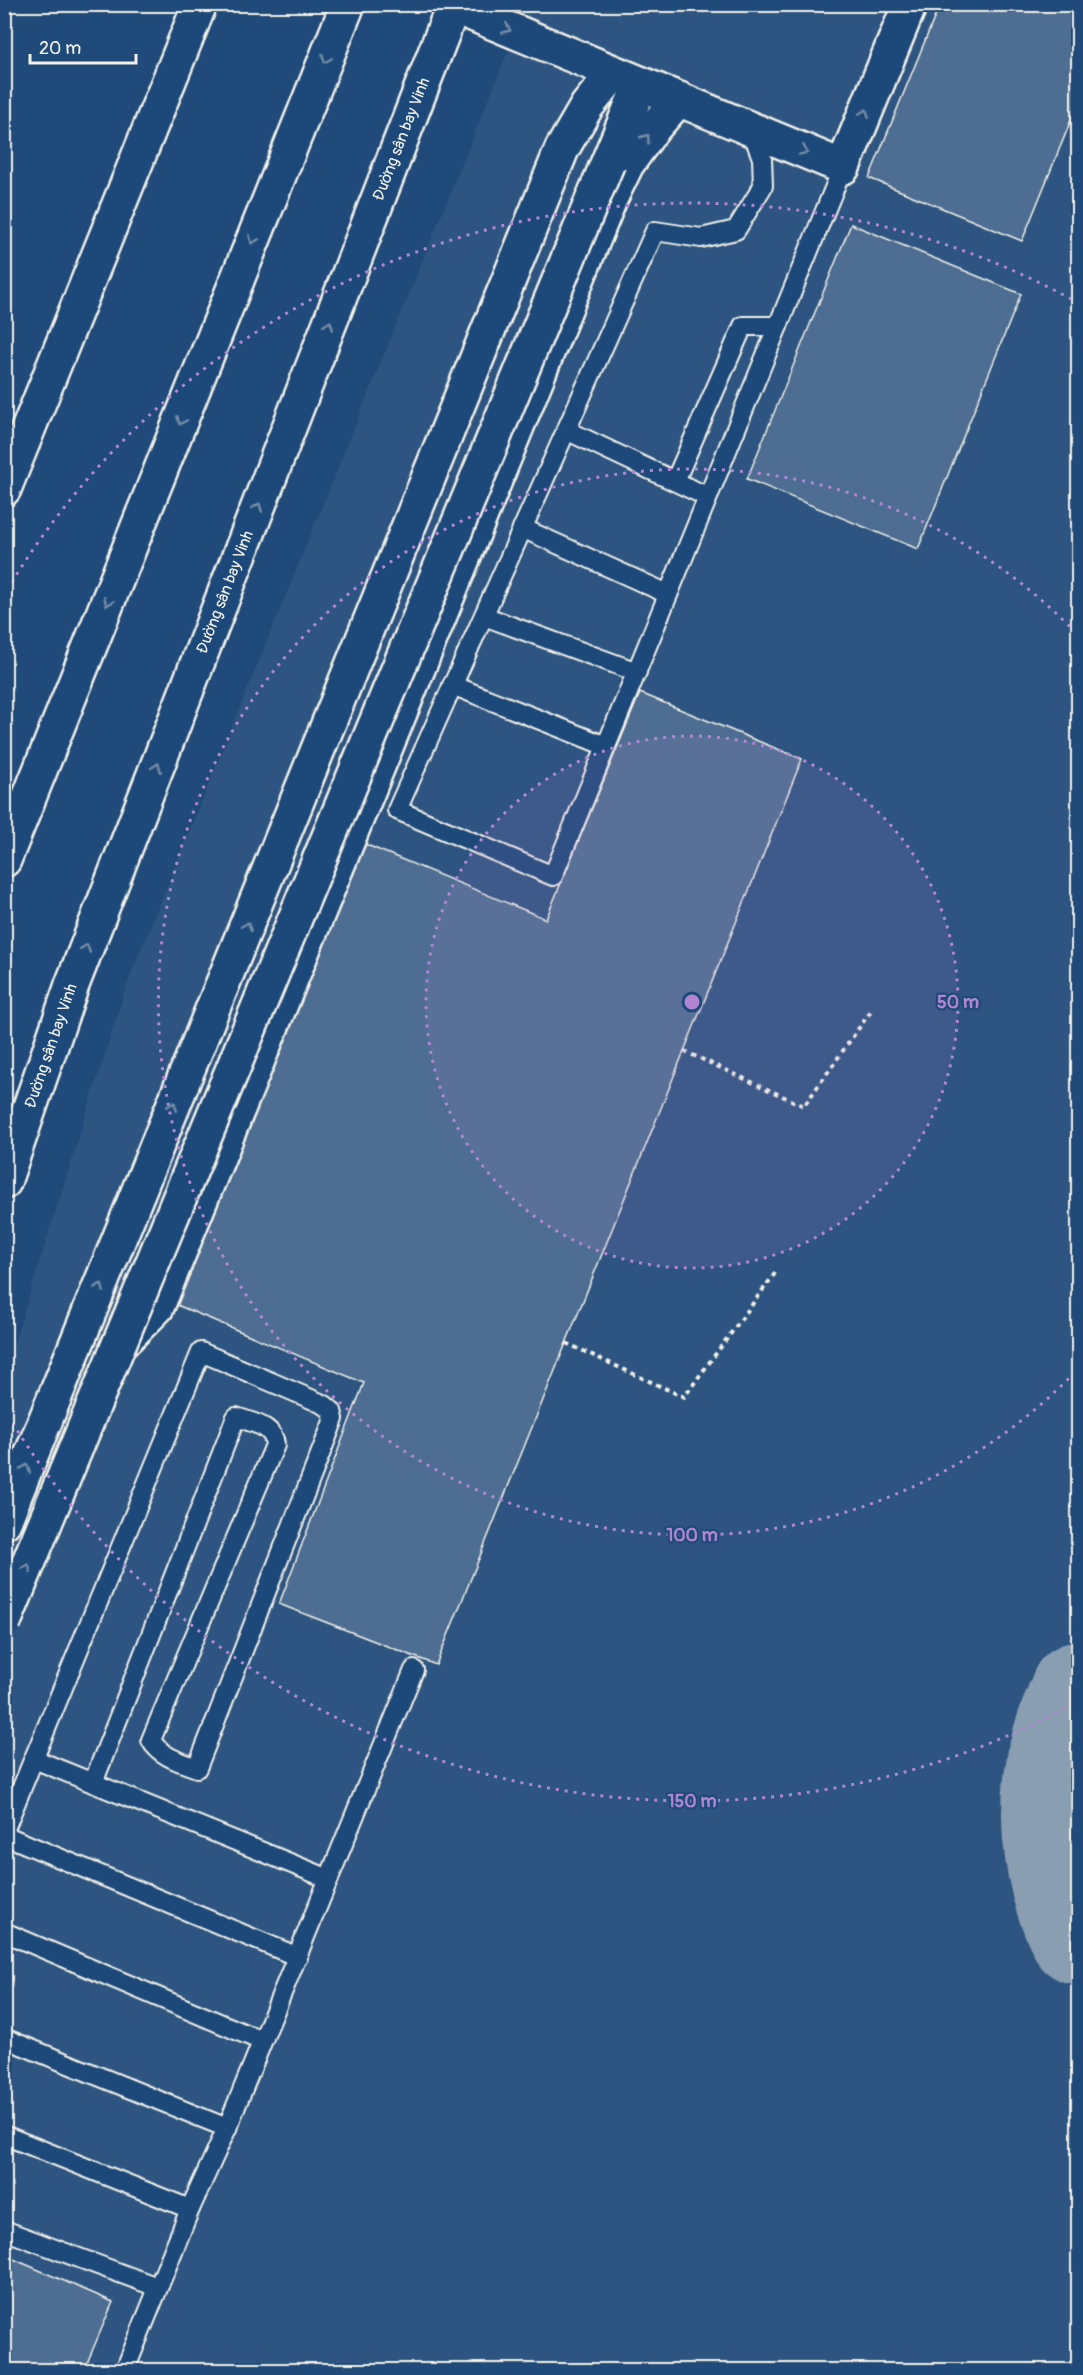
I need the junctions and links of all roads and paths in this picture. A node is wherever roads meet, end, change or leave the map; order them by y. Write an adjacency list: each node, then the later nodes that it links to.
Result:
1 (200, 4): 11 (street)
2 (348, 4): 20 (street, one-way to 20)
3 (910, 4): 8 (street, one-way to 3)
4 (454, 5): 5 (street, one-way to 5); 23 (street, Đường sân bay Vinh, one-way to 4)
5 (627, 79): 6 (street); 26 (street, one-way to 5); 28 (street, one-way to 5, bridge)
6 (679, 99): 7 (street); 26 (street, one-way to 6)
7 (751, 129): 8 (street, one-way to 8); 10 (lane)
8 (843, 167): 9 (lane)
9 (778, 326): 12 (lane); 13 (lane)
10 (566, 430): 12 (lane); 14 (lane)
11 (6, 478)
12 (675, 481): 13 (lane)
13 (708, 497): 15 (lane)
14 (522, 528): 15 (lane); 16 (lane)
15 (669, 594): 17 (lane)
16 (484, 616): 17 (lane); 18 (lane)
17 (637, 672): 19 (lane)
18 (452, 686): 19 (lane); 19 (lane)
19 (606, 746)
20 (4, 860)
21 (873, 1008): 22 (path)
22 (684, 1052)
23 (4, 1182)
24 (776, 1272): 25 (path)
25 (566, 1343)
26 (47, 1416): 27 (street, one-way to 26)
27 (4, 1522)
28 (4, 1622)
29 (414, 1670): 33 (lane)
30 (34, 1759): 31 (lane); 31 (lane); 32 (lane)
31 (93, 1783): 33 (lane)
32 (4, 1833): 35 (lane)
33 (329, 1879): 35 (lane)
34 (4, 1932): 37 (lane)
35 (298, 1957): 37 (lane)
36 (4, 2038): 38 (lane)
37 (262, 2041): 38 (lane)
38 (227, 2128): 40 (lane)
39 (4, 2135): 40 (lane)
40 (190, 2209): 42 (lane)
41 (4, 2230): 42 (lane)
42 (157, 2287): 43 (lane)
43 (125, 2370)

